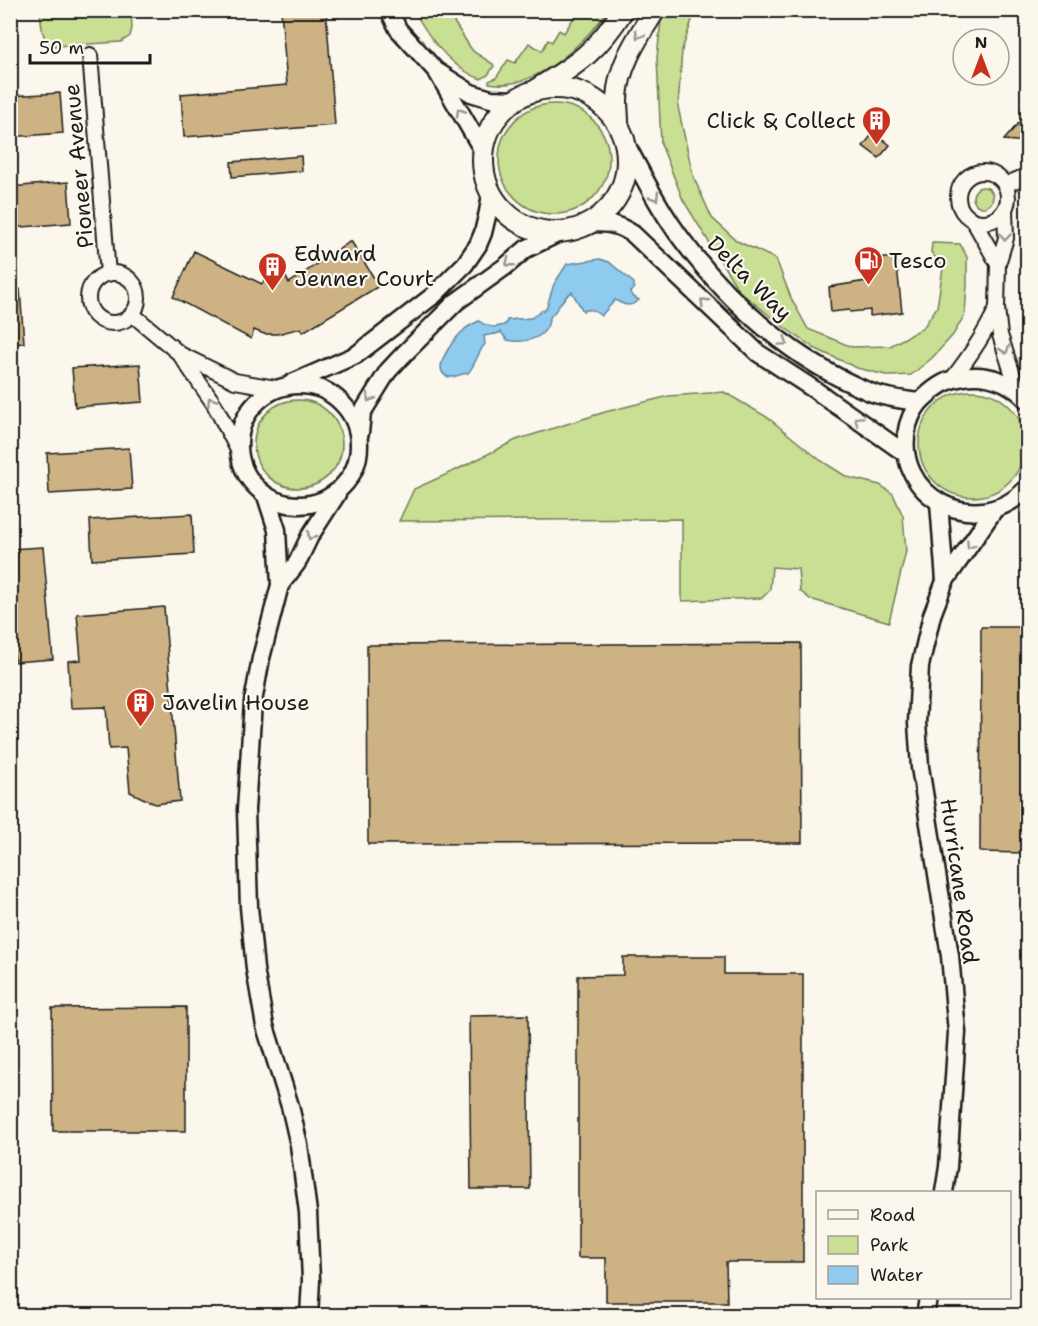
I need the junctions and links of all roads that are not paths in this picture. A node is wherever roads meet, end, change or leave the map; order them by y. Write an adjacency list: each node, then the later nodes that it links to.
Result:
1 (389, 10): 5 (street)
2 (623, 10): 6 (main road)
3 (655, 10): 8 (main road, one-way to 8)
4 (90, 55): 19 (street, Pioneer Avenue)
5 (437, 72): 7 (street); 10 (street, one-way to 5)
6 (535, 90): 7 (main road); 8 (main road)
7 (515, 100): 10 (main road)
8 (618, 123): 9 (main road)
9 (627, 147): 16 (main road); 26 (street, Delta Way, one-way to 26)
10 (483, 151): 13 (main road)
11 (1028, 175): 12 (street)
12 (1005, 185): 14 (street); 15 (street)
13 (491, 194): 17 (main road); 24 (street)
14 (1005, 210): 15 (street); 18 (street, one-way to 18)
15 (973, 220): 18 (street)
16 (592, 223): 17 (main road); 29 (street, one-way to 16)
17 (559, 233): 28 (street, one-way to 28)
18 (998, 264): 20 (street)
19 (108, 274): 21 (street); 21 (street)
20 (997, 308): 23 (street); 25 (street, one-way to 25)
21 (132, 314): 22 (street)
22 (180, 354): 24 (street); 27 (street, one-way to 22)
23 (953, 378): 25 (street); 26 (street)
24 (282, 387): 27 (street); 28 (street)
25 (1023, 396)
26 (919, 402): 29 (street)
27 (238, 450): 32 (street)
28 (359, 452): 30 (street)
29 (906, 454): 33 (street)
30 (342, 487): 32 (street); 36 (street, one-way to 36)
31 (1027, 488): 34 (street)
32 (266, 496): 36 (street)
33 (939, 503): 34 (street); 35 (street, Hurricane Road)
34 (994, 510): 35 (street, Hurricane Road, one-way to 35)
35 (945, 580): 37 (street, Hurricane Road)
36 (280, 585): 39 (street)
37 (944, 1191)
38 (928, 1299): 40 (street)
39 (309, 1316)
40 (926, 1316)

